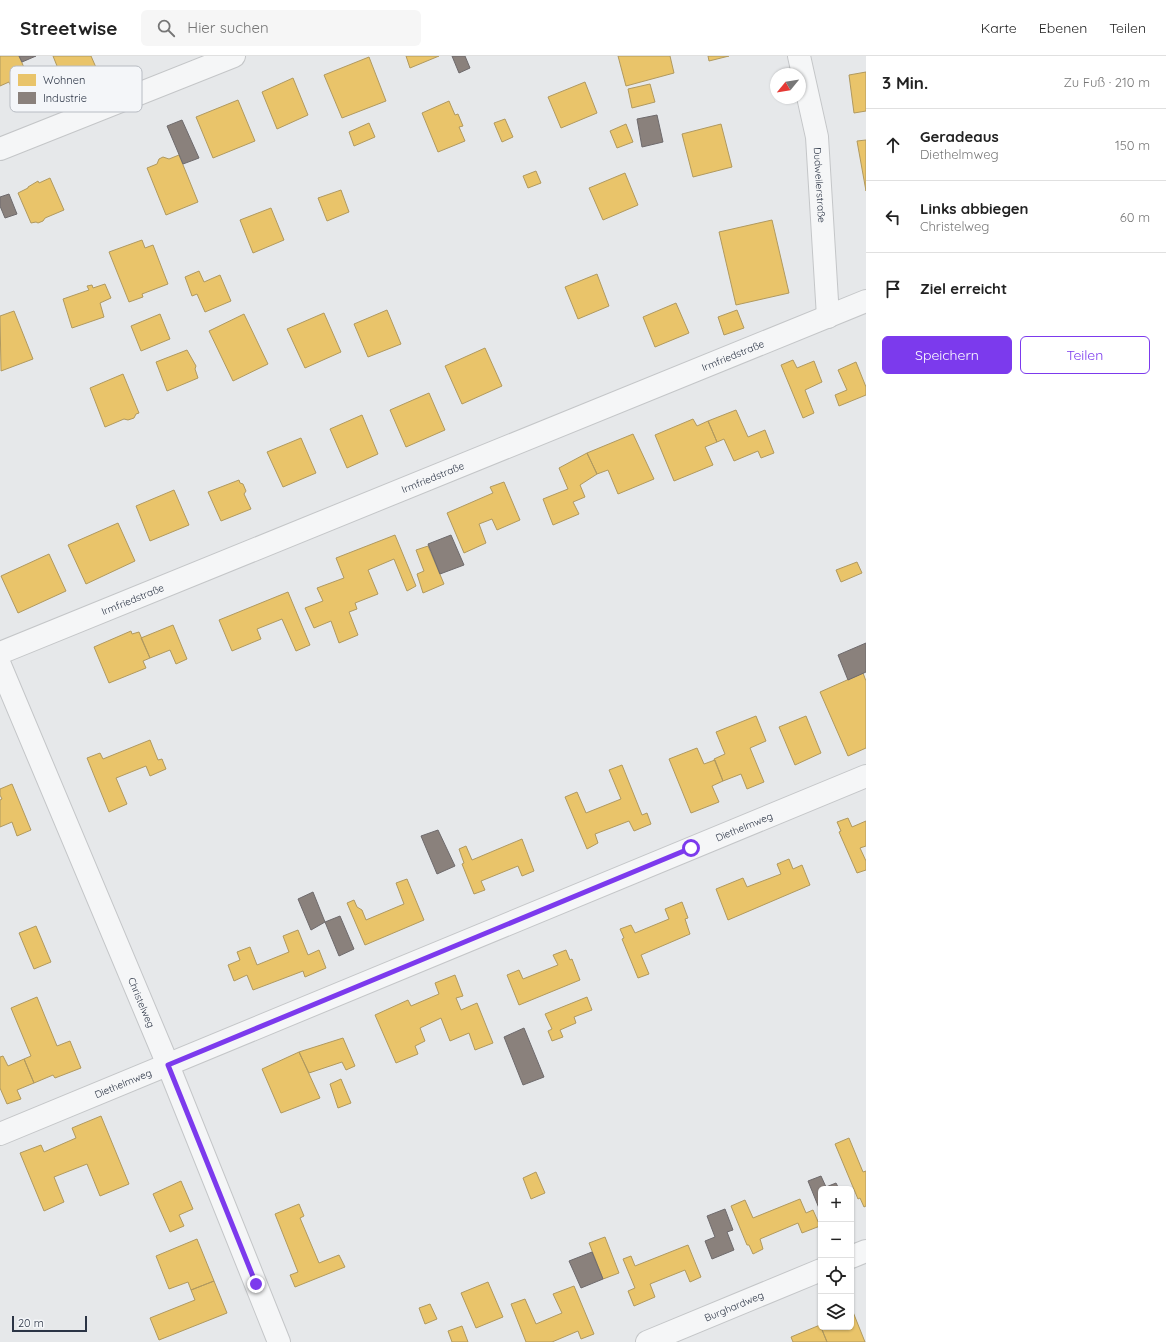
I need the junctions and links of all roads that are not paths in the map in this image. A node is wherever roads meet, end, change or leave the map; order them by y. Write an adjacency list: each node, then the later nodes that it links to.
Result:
1 (234, 56): 3 (street)
2 (799, 56): 7 (street, Dudweilerstraße)
3 (142, 93)
4 (93, 112): 5 (street)
5 (0, 149)
6 (866, 301): 7 (street, Irmfriedstraße)
7 (828, 316): 8 (street, Irmfriedstraße)
8 (0, 653)
9 (0, 665): 11 (street, Christelweg)
10 (866, 776): 11 (street, Diethelmweg)
11 (168, 1065): 12 (street, Diethelmweg); 16 (street, Christelweg)
12 (0, 1134)
13 (866, 1251): 14 (street)
14 (854, 1256)
15 (818, 1271): 17 (street, Burghardweg)
16 (279, 1342)
17 (647, 1342)

